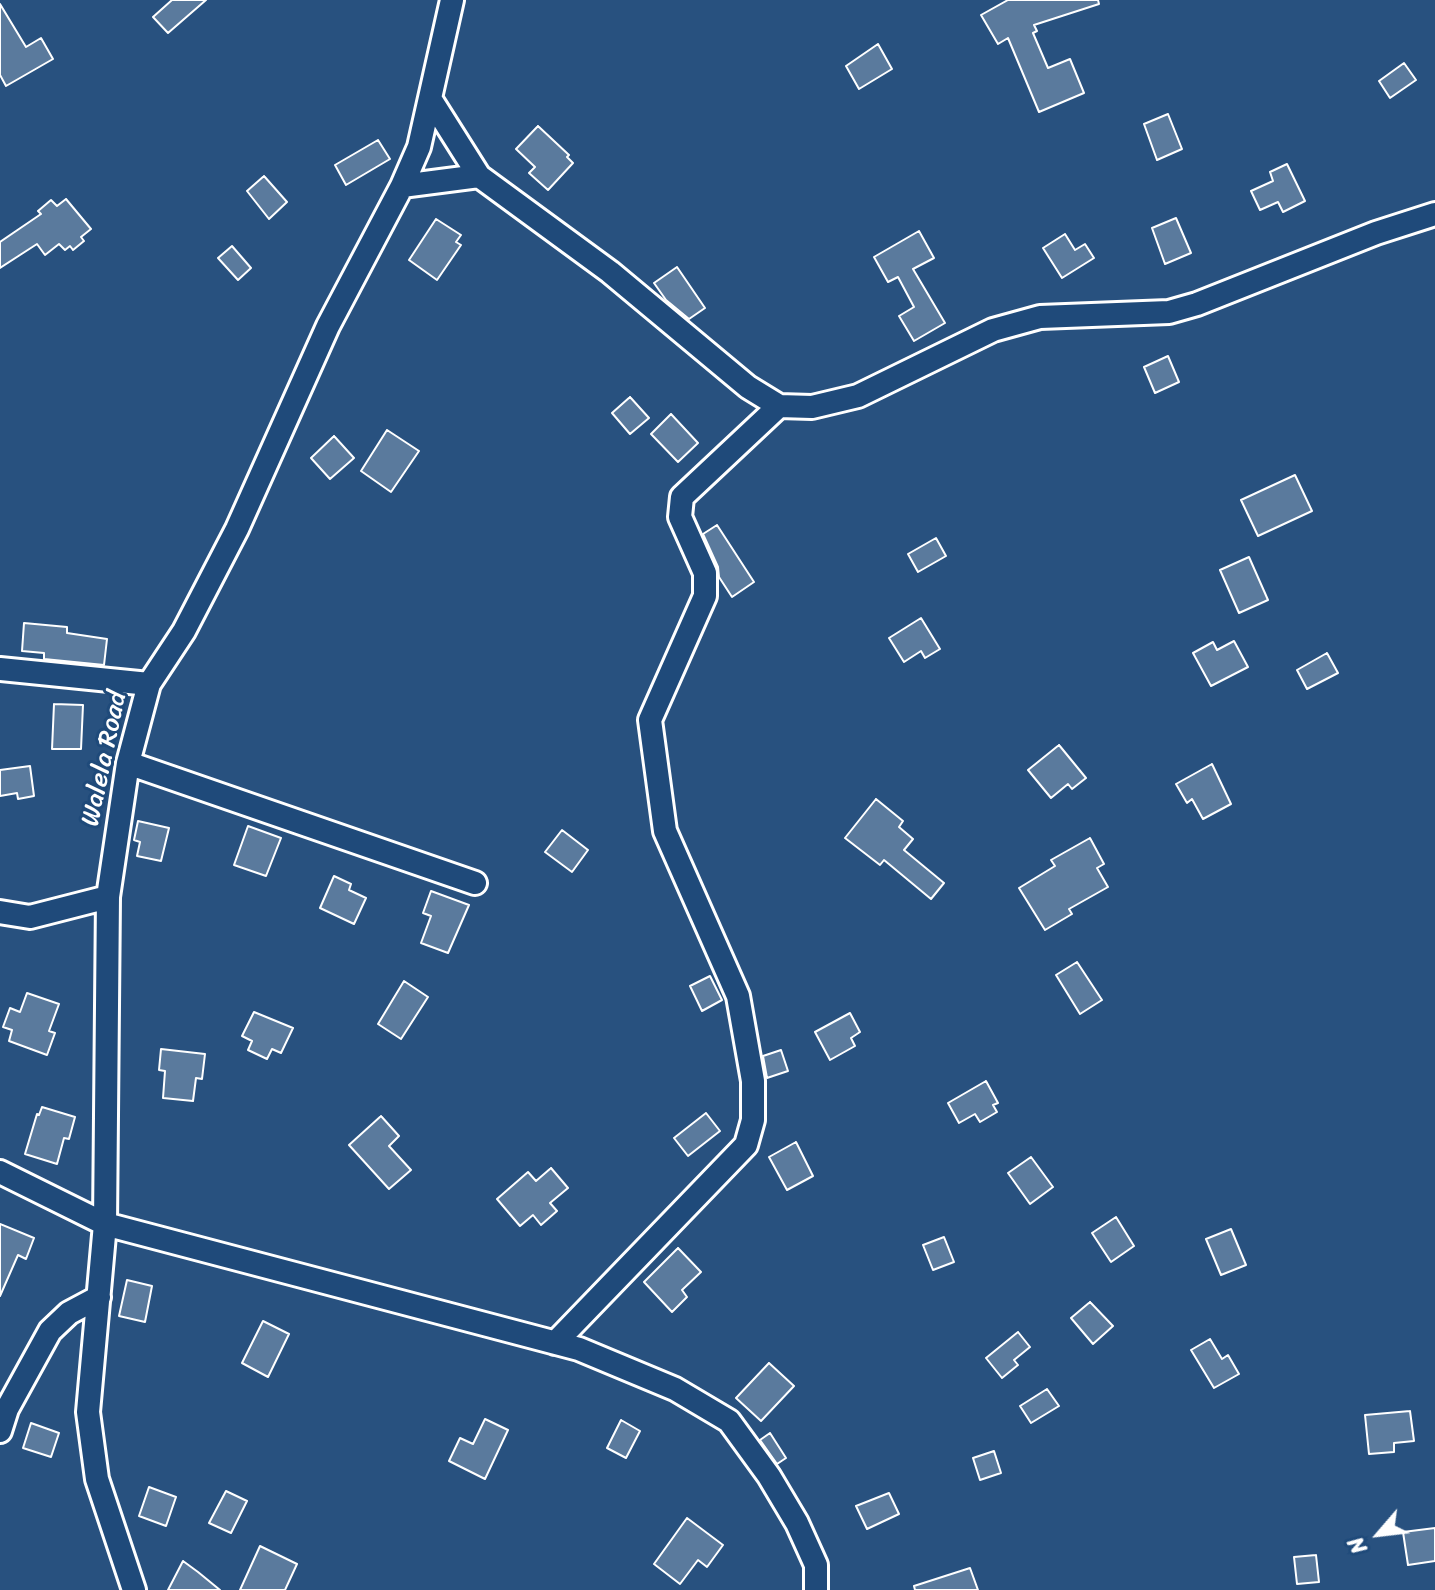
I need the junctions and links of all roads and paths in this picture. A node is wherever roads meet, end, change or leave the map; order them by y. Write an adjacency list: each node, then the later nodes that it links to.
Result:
1 (452, 0): 2 (street, Walela Road)
2 (431, 100): 3 (street); 4 (street, Walela Road)
3 (479, 176): 4 (street); 6 (street)
4 (402, 186): 8 (street, Walela Road)
5 (1435, 214): 6 (street)
6 (779, 406): 16 (street)
7 (0, 669): 8 (street)
8 (149, 684): 9 (street, Walela Road)
9 (128, 763): 10 (street); 11 (street, Walela Road)
10 (475, 883)
11 (108, 897): 12 (street); 14 (street, Walela Road)
12 (0, 912)
13 (0, 1172): 14 (street)
14 (105, 1224): 15 (street, Walela Road); 16 (street)
15 (99, 1297): 17 (street); 18 (street, Walela Road)
16 (555, 1343): 19 (street)
17 (0, 1431)
18 (134, 1590)
19 (816, 1590)

